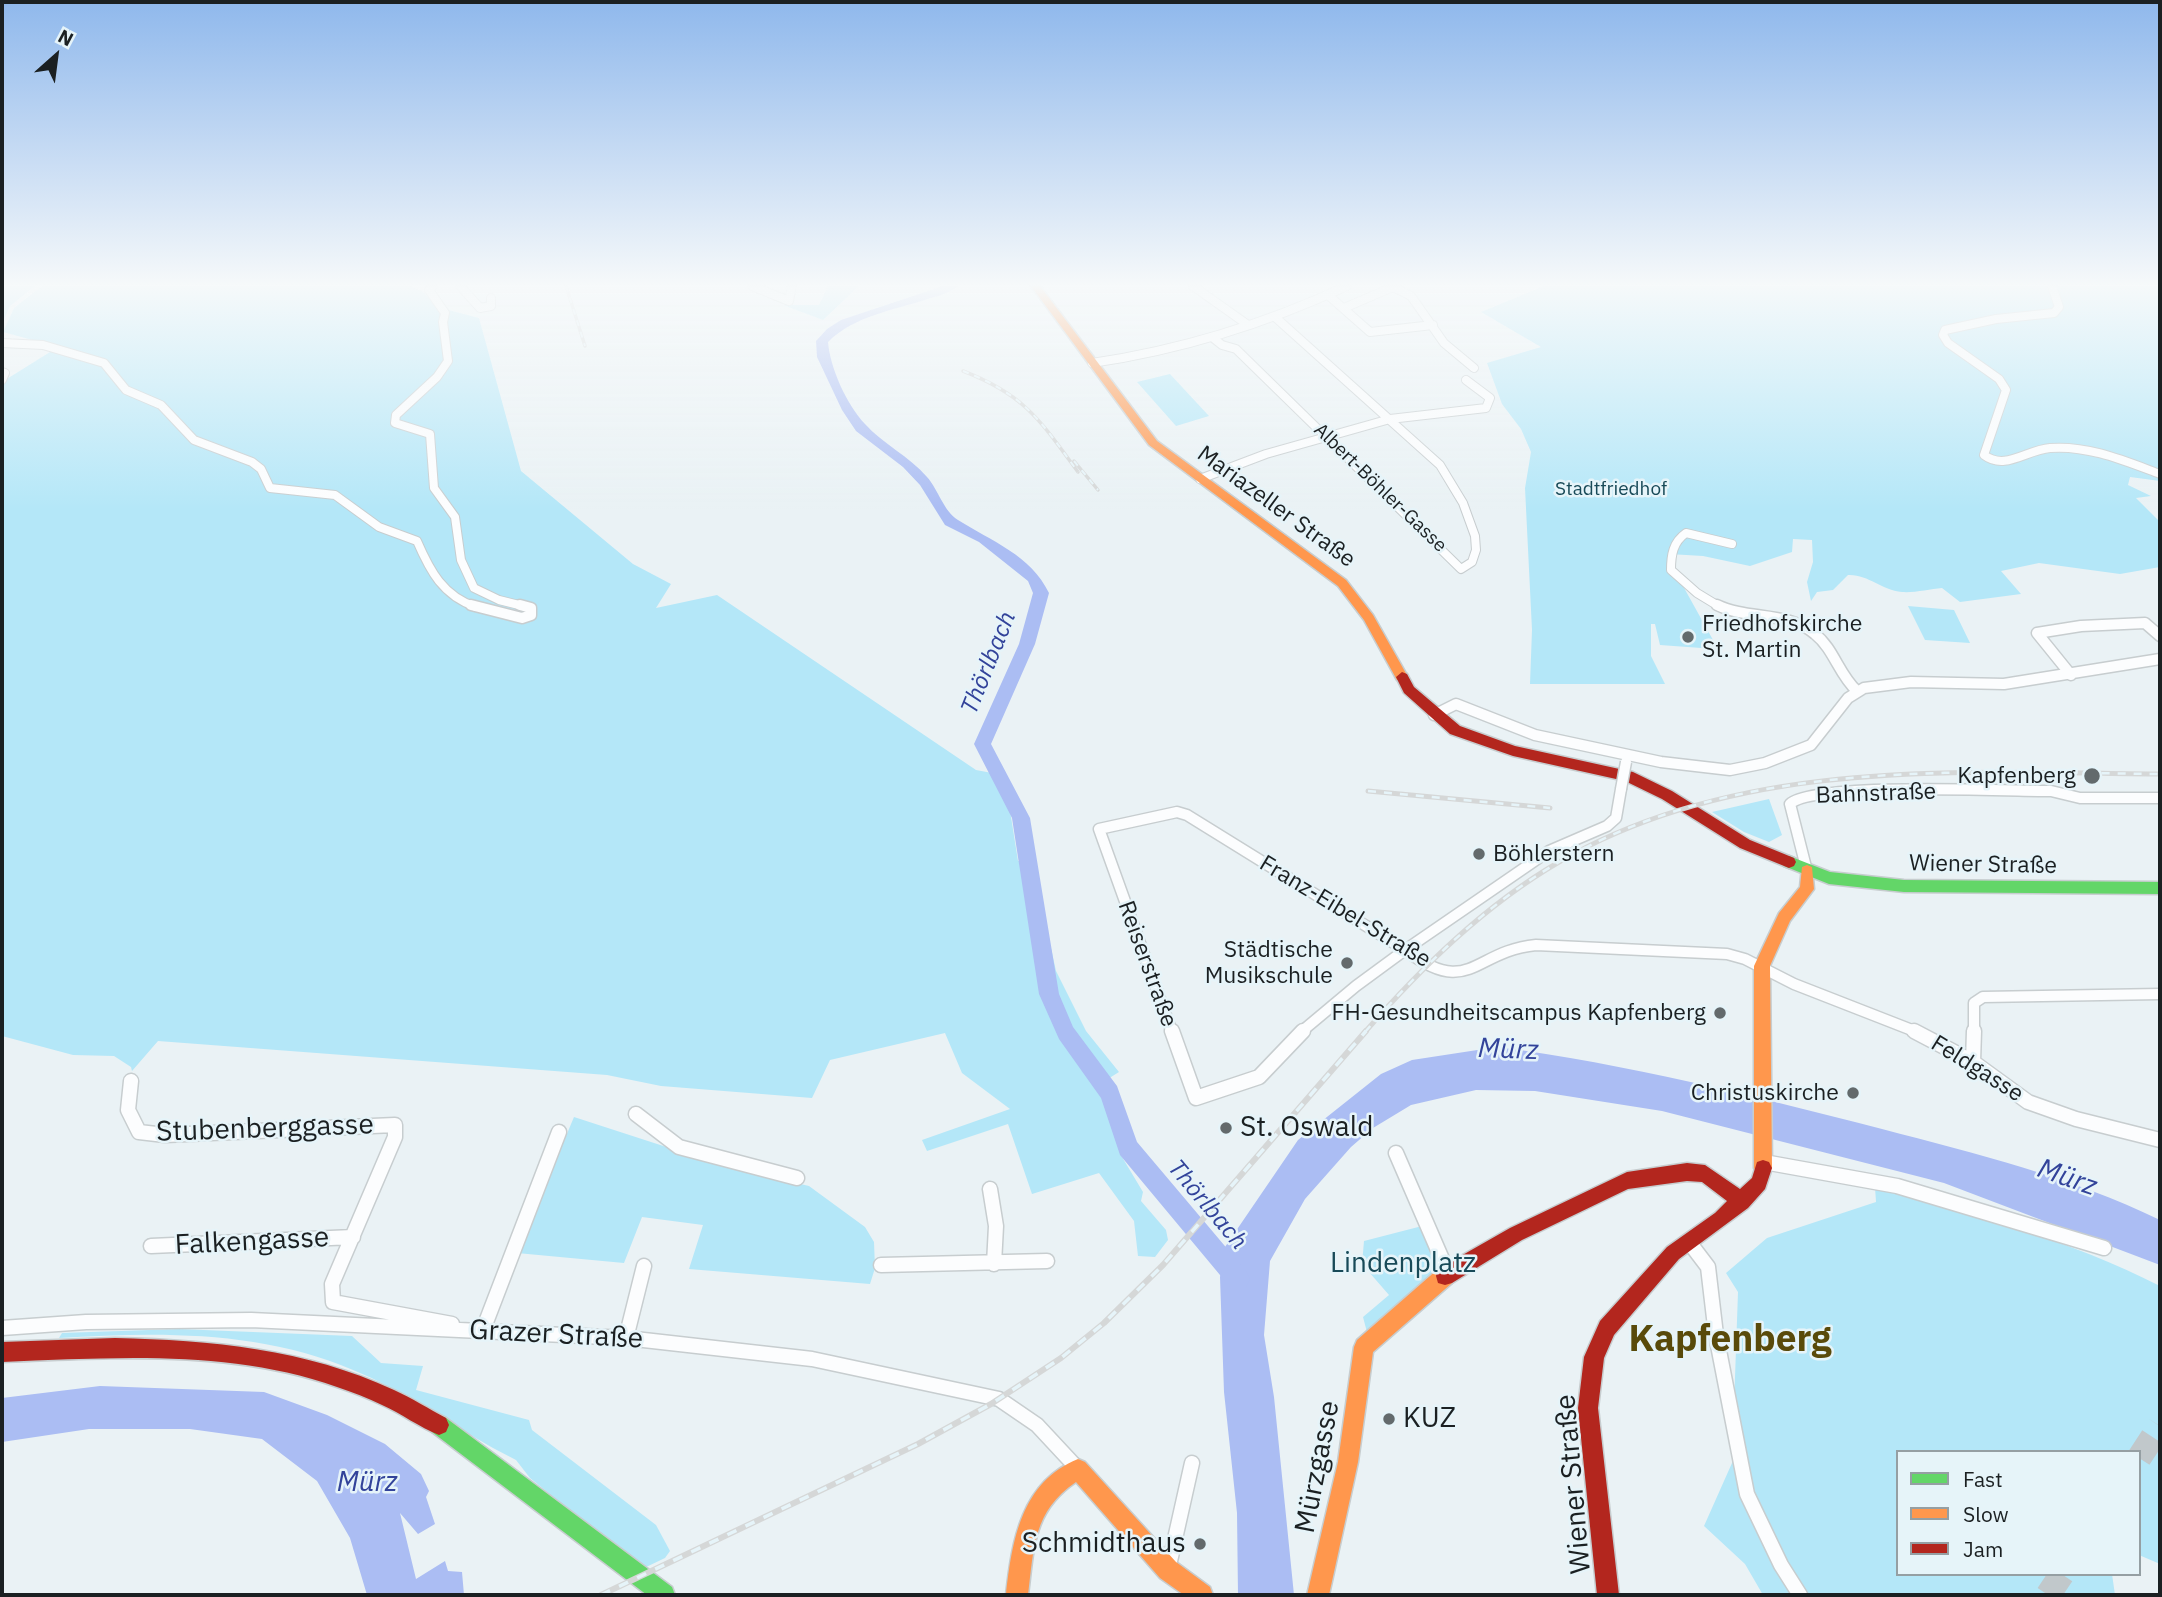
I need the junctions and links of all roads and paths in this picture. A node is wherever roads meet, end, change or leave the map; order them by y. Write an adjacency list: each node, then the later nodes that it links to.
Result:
1 (96, 361): 2 (street)
2 (448, 361)
3 (1090, 361): 9 (main road, Mariazeller Straße)
4 (1103, 361): 9 (street)
5 (1248, 361): 15 (street, Albert-Böhler-Gasse)
6 (1324, 361): 14 (street)
7 (1465, 361): 10 (street)
8 (1973, 361): 16 (street)
9 (1092, 363): 17 (main road, Mariazeller Straße)
10 (1474, 368)
11 (2, 372): 12 (street)
12 (2, 380)
13 (1466, 380): 14 (street)
14 (1390, 419): 15 (street); 15 (street, Albert-Böhler-Gasse)
15 (1326, 435): 17 (street)
16 (2160, 474)
17 (1200, 479): 23 (main road, Mariazeller Straße)
18 (1732, 544): 22 (street)
19 (2160, 636): 21 (street)
20 (2160, 659): 21 (street)
21 (2071, 675): 22 (street)
22 (1857, 691): 24 (street)
23 (1434, 715): 24 (street); 27 (main road, Mariazeller Straße)
24 (1627, 758): 29 (street, bridge)
25 (2160, 798): 27 (street, Bahnstraße)
26 (1099, 828): 29 (street, Franz-Eibel-Straße); 29 (street, Reiserstraße)
27 (1807, 871): 28 (main road, Wiener Straße); 30 (main road)
28 (2160, 888)
29 (1407, 951): 30 (street, Franz-Eibel-Straße)
30 (1762, 966): 32 (street, Feldgasse); 38 (main road, Wiener Straße)
31 (2160, 994): 32 (street)
32 (1973, 1062): 36 (street, Feldgasse)
33 (131, 1081): 42 (street, Stubenberggasse)
34 (636, 1114): 39 (street)
35 (559, 1132): 52 (street)
36 (2160, 1140)
37 (1396, 1153): 50 (street)
38 (1764, 1162): 41 (main road, Wiener Straße); 45 (street)
39 (797, 1178)
40 (990, 1189): 47 (street)
41 (1742, 1202): 43 (main road, Wiener Straße); 50 (main road)
42 (353, 1237): 44 (street, Falkengasse); 52 (street, Stubenberggasse)
43 (1689, 1242): 62 (main road, Wiener Straße); 63 (street)
44 (152, 1246)
45 (2104, 1248)
46 (1047, 1261): 47 (street)
47 (994, 1264): 48 (street)
48 (881, 1265)
49 (644, 1266): 53 (street)
50 (1448, 1273): 61 (main road, Mürzgasse)
51 (2, 1328): 52 (street, Grazer Straße)
52 (483, 1330): 53 (street, Grazer Straße)
53 (626, 1338): 56 (street, Grazer Straße)
54 (2, 1352): 58 (main road)
55 (1192, 1463): 57 (street)
56 (1078, 1469): 57 (main road, Grazer Straße); 59 (main road)
57 (1168, 1570): 60 (main road, Grazer Straße)
58 (664, 1595)
59 (1017, 1595)
60 (1202, 1595)
61 (1318, 1595)
62 (1608, 1595)
63 (1800, 1595)

